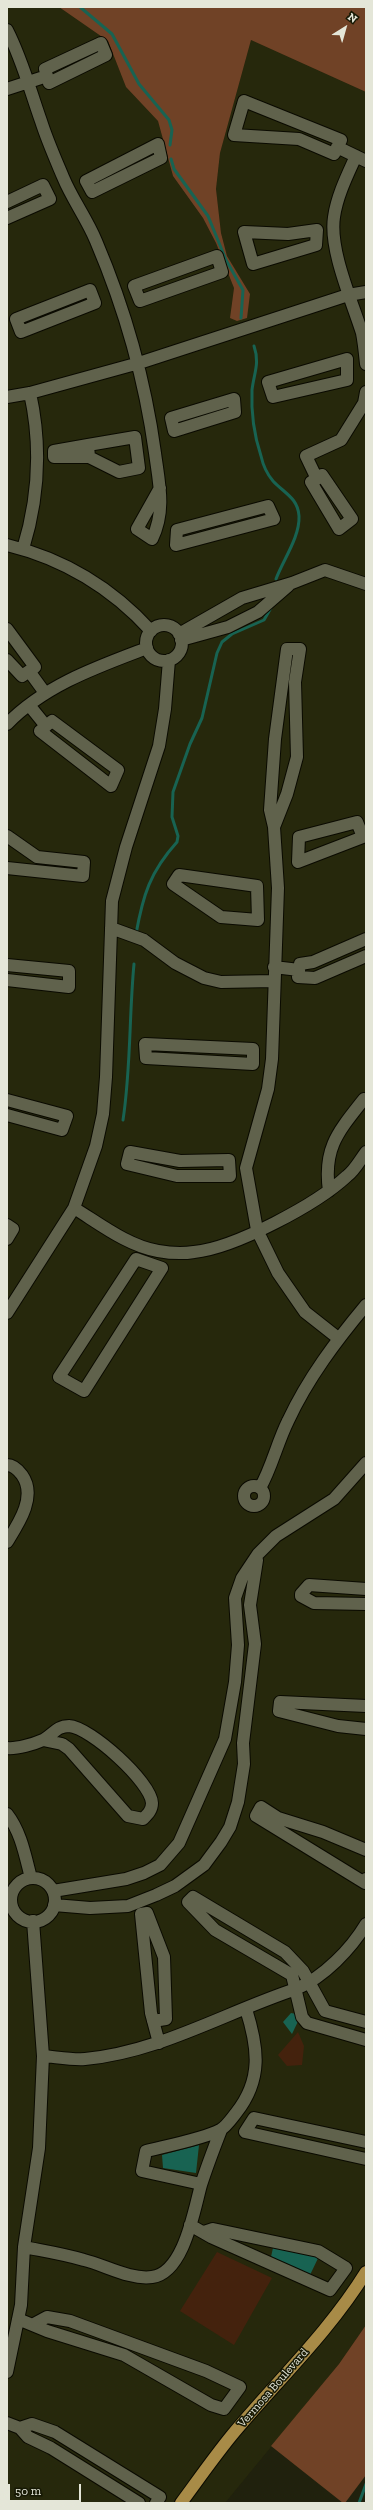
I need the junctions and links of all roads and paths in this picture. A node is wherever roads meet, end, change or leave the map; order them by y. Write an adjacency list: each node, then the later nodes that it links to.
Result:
1 (7, 30): 3 (street)
2 (47, 76): 2 (street); 3 (street)
3 (29, 82): 4 (street); 8 (street)
4 (7, 88): 5 (street)
5 (7, 97)
6 (337, 147): 6 (street); 7 (street)
7 (361, 159): 14 (street)
8 (64, 181): 10 (street); 11 (street)
9 (89, 187): 9 (street); 11 (street)
10 (47, 192): 12 (street); 13 (street)
11 (72, 193): 16 (street)
12 (7, 202)
13 (7, 218)
14 (334, 235): 15 (street); 19 (street)
15 (316, 237): 15 (street)
16 (113, 289): 20 (street); 21 (street)
17 (366, 292): 19 (street)
18 (137, 294): 18 (street); 21 (street)
19 (348, 295): 22 (street); 23 (street)
20 (93, 297): 20 (street)
21 (118, 301): 22 (street)
22 (139, 364): 26 (street); 30 (street)
23 (366, 364)
24 (366, 367): 25 (street)
25 (347, 369): 25 (street)
26 (30, 394): 27 (street); 40 (street)
27 (7, 398)
28 (365, 400): 35 (street)
29 (173, 424): 29 (street); 30 (street)
30 (152, 427): 32 (street)
31 (88, 445): 33 (street); 34 (street); 34 (street)
32 (155, 450): 33 (street); 36 (street)
33 (137, 452): 34 (street)
34 (89, 458)
35 (317, 479)
36 (160, 488): 37 (street); 37 (street)
37 (156, 530): 38 (street)
38 (176, 538): 38 (street)
39 (7, 545): 40 (street)
40 (23, 549): 44 (street)
41 (292, 583): 42 (street); 45 (street); 45 (street)
42 (366, 584)
43 (7, 629): 49 (street)
44 (151, 631): 45 (street); 46 (street)
45 (180, 637): 48 (street)
46 (147, 648): 48 (street); 50 (street)
47 (7, 660): 49 (street)
48 (169, 660): 63 (street)
49 (29, 671): 50 (street)
50 (45, 692): 51 (street)
51 (29, 705): 52 (street); 53 (street)
52 (7, 724)
53 (46, 726): 53 (street)
54 (275, 739): 55 (street); 55 (street); 56 (street)
55 (296, 745): 56 (street)
56 (274, 827): 59 (street)
57 (7, 836): 60 (street)
58 (298, 848): 58 (street); 59 (street)
59 (276, 853): 61 (street)
60 (7, 868)
61 (277, 901): 62 (street); 67 (street)
62 (257, 902): 62 (street)
63 (111, 928): 70 (street); 80 (street)
64 (366, 939): 68 (street)
65 (366, 956): 68 (street)
66 (7, 965): 69 (street)
67 (274, 967): 68 (street); 70 (street)
68 (299, 970)
69 (7, 980)
70 (273, 981): 72 (street)
71 (254, 1056): 71 (street); 72 (street)
72 (272, 1059): 77 (street)
73 (7, 1100): 75 (street)
74 (366, 1101): 79 (street)
75 (7, 1115)
76 (366, 1152): 79 (street)
77 (246, 1168): 78 (street); 82 (street)
78 (230, 1169): 78 (street)
79 (329, 1191): 82 (street)
80 (74, 1208): 84 (street); 87 (street)
81 (7, 1225): 83 (street)
82 (257, 1230): 84 (street); 88 (street)
83 (7, 1239)
84 (156, 1250): 85 (street)
85 (148, 1262): 85 (street)
86 (366, 1305): 88 (street)
87 (7, 1314)
88 (338, 1338): 91 (street)
89 (366, 1464): 93 (street)
90 (7, 1465): 92 (street)
91 (260, 1488)
92 (7, 1542)
93 (258, 1554): 96 (street); 97 (street)
94 (366, 1589): 95 (street)
95 (366, 1604)
96 (255, 1644): 97 (street); 102 (street)
97 (238, 1645): 100 (street)
98 (366, 1706): 99 (street)
99 (366, 1729)
100 (225, 1739): 102 (street); 108 (street)
101 (43, 1740): 101 (street); 103 (street)
102 (244, 1743): 110 (street)
103 (7, 1748)
104 (7, 1814): 106 (street)
105 (366, 1850): 107 (street)
106 (31, 1878): 108 (street); 109 (street)
107 (366, 1879)
108 (53, 1891): 110 (street)
109 (9, 1903): 111 (street)
110 (54, 1905): 111 (street)
111 (33, 1921): 121 (street)
112 (366, 1924): 114 (street)
113 (297, 1973): 113 (street); 114 (street); 115 (street)
114 (308, 1982): 115 (street); 118 (street)
115 (296, 1989): 116 (street); 119 (street)
116 (246, 2009): 120 (street); 122 (street)
117 (153, 2021): 117 (street); 120 (street)
118 (366, 2022)
119 (366, 2040)
120 (159, 2043): 121 (street)
121 (43, 2056): 130 (street)
122 (234, 2116): 123 (street); 124 (street)
123 (249, 2124): 125 (street); 126 (street)
124 (221, 2130): 127 (street); 127 (street)
125 (366, 2142)
126 (366, 2159)
127 (202, 2184): 128 (street)
128 (190, 2225): 129 (street); 130 (street)
129 (204, 2232): 129 (street)
130 (24, 2247): 132 (street)
131 (366, 2272): 139 (main road, Vermosa Boulevard)
132 (18, 2319): 133 (street); 134 (street)
133 (34, 2324): 133 (street)
134 (7, 2372)
135 (7, 2423): 136 (street)
136 (20, 2428): 137 (street); 138 (street)
137 (139, 2503)
138 (156, 2503)
139 (181, 2503)

